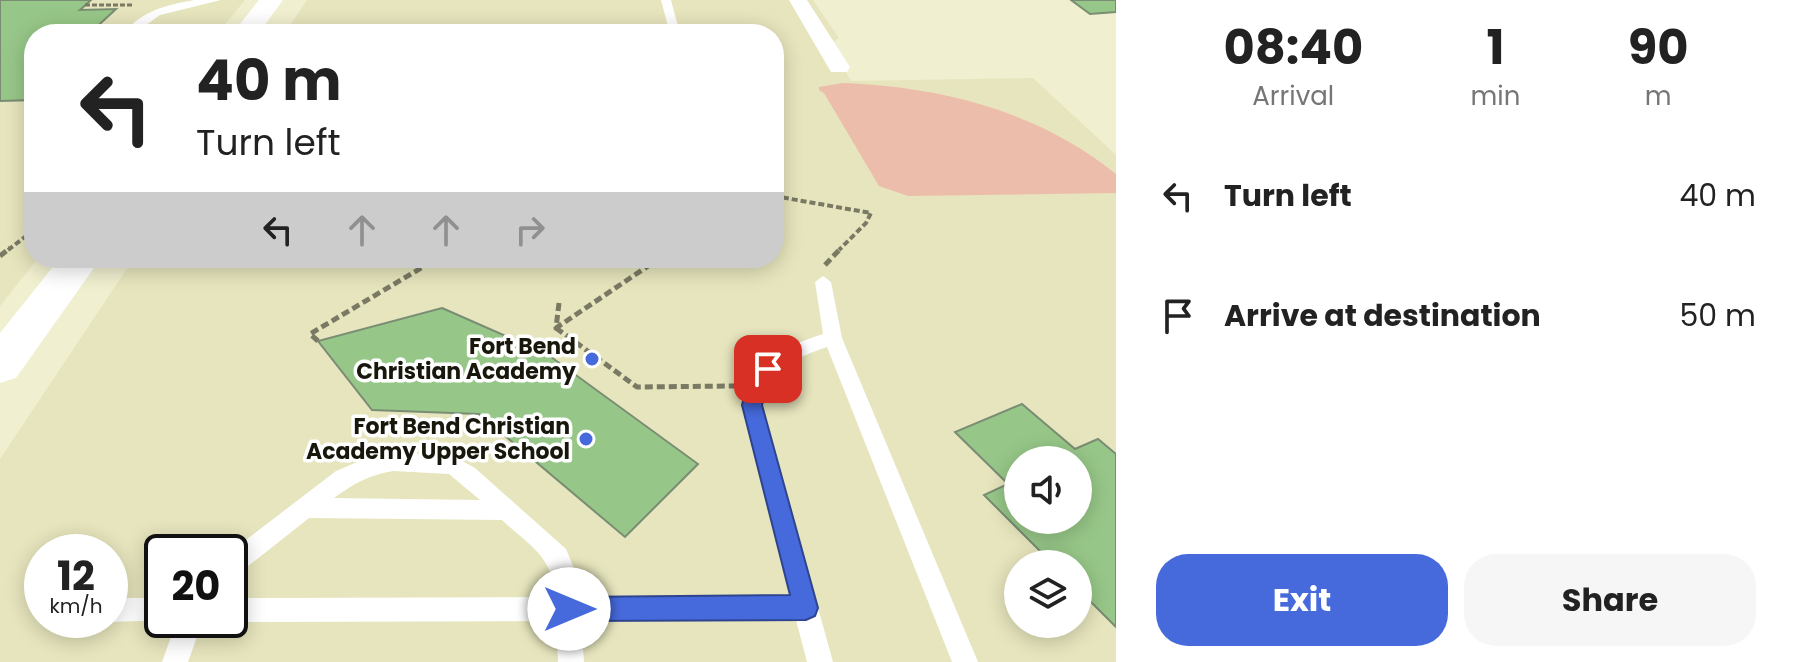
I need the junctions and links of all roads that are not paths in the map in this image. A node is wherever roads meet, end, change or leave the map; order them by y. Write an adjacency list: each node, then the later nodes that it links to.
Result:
1 (216, 0): 5 (lane)
2 (271, 0): 6 (street)
3 (666, 0): 7 (lane)
4 (798, 0): 8 (street)
5 (136, 24)
6 (253, 24)
7 (672, 24)
8 (839, 67)
9 (74, 268): 12 (street)
10 (823, 282): 11 (lane)
11 (833, 338): 16 (lane); 23 (lane)
12 (0, 366)
13 (305, 508): 14 (lane); 14 (lane); 15 (lane)
14 (507, 510): 17 (lane)
15 (248, 552)
16 (806, 608): 17 (lane); 22 (lane)
17 (569, 609): 18 (lane); 21 (lane)
18 (248, 610)
19 (184, 638): 20 (lane)
20 (175, 662)
21 (571, 662)
22 (820, 662)
23 (965, 662)

